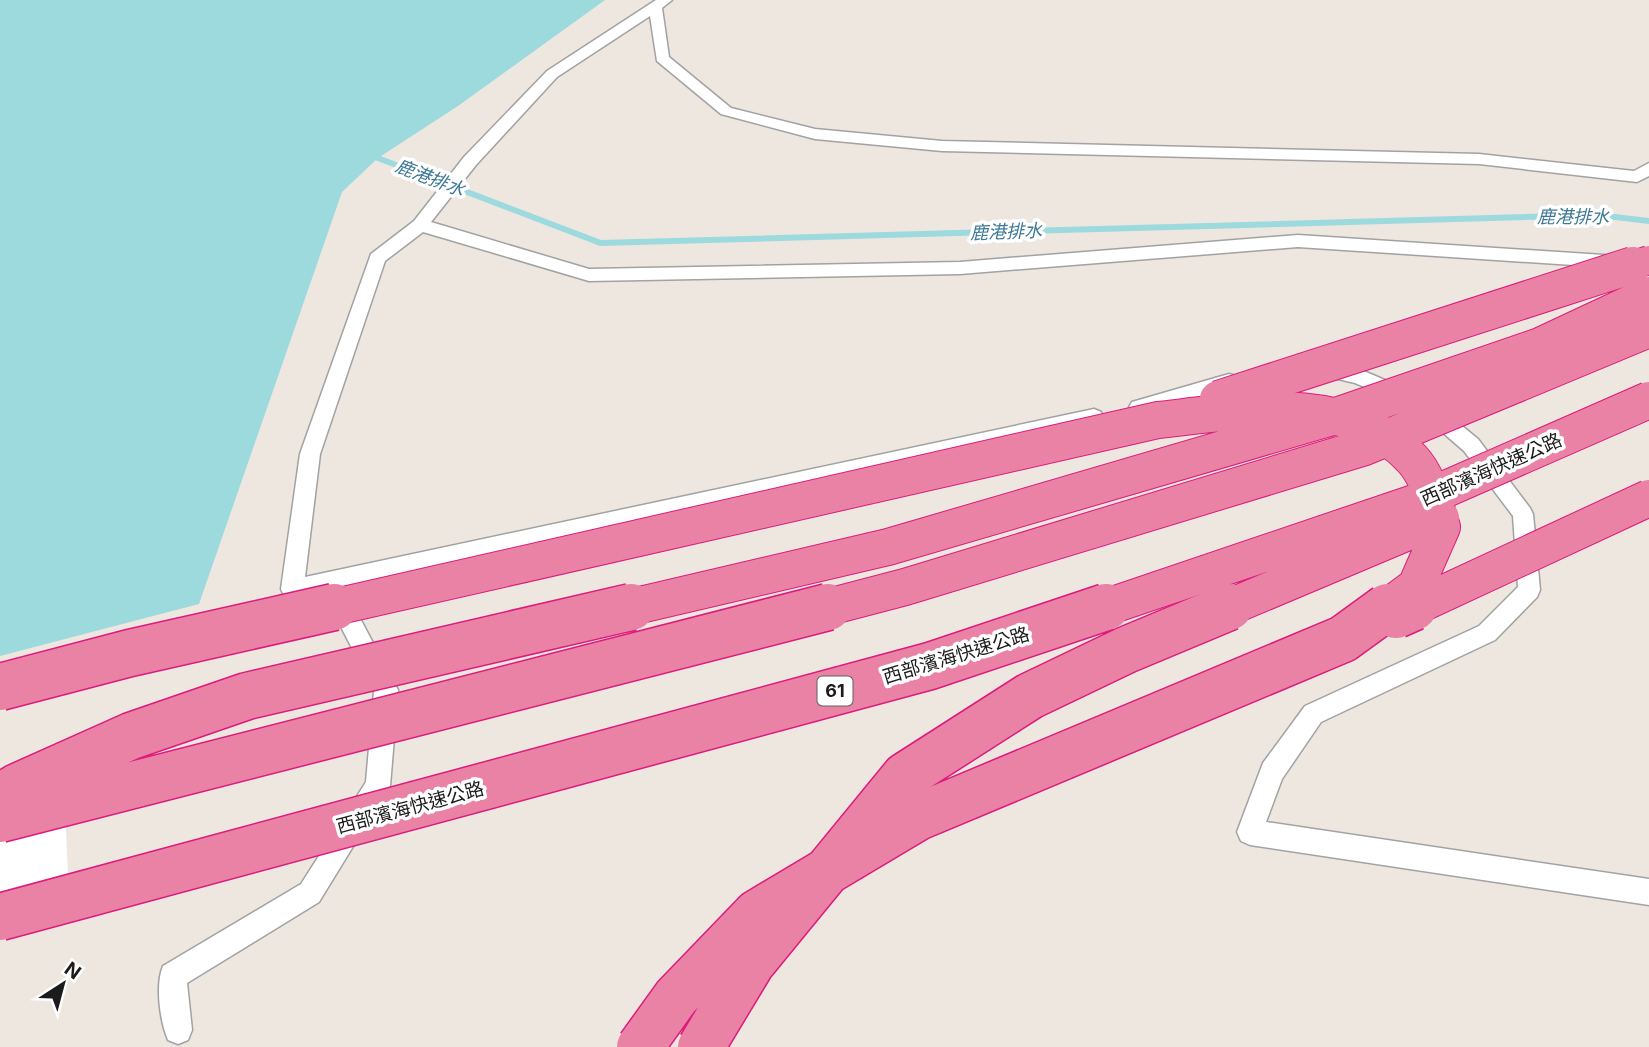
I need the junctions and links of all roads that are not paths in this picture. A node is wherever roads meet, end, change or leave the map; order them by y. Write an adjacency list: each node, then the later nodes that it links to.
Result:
1 (660, 3): 2 (lane); 3 (lane)
2 (1649, 167)
3 (419, 225): 4 (lane); 11 (lane)
4 (1649, 262): 8 (highway, bridge)
5 (1649, 295): 14 (highway, bridge)
6 (1649, 329): 15 (highway, bridge)
7 (1649, 400): 17 (highway, 西部濱海快速公路 / 61, bridge)
8 (1158, 420): 12 (highway, bridge); 13 (highway, bridge)
9 (1649, 428): 20 (highway, bridge)
10 (1649, 498): 12 (highway, bridge)
11 (292, 589): 16 (lane); 18 (lane)
12 (1343, 639): 19 (highway, bridge)
13 (0, 687)
14 (0, 798)
15 (0, 819)
16 (1649, 892)
17 (0, 918)
18 (178, 1030)
19 (640, 1047)
20 (701, 1047)

